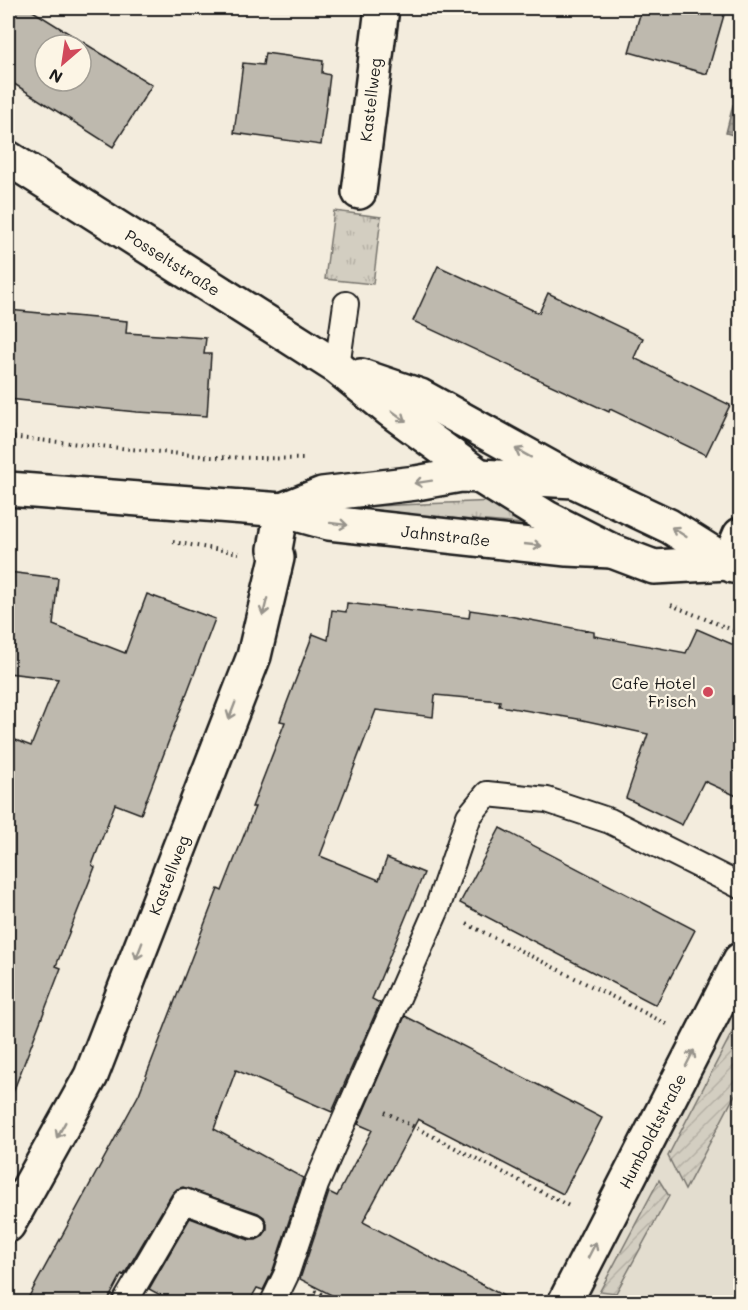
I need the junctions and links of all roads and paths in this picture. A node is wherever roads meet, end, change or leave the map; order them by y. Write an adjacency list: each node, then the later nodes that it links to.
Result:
1 (382, 8): 3 (street, Kastellweg)
2 (8, 158): 5 (street, Posseltstraße)
3 (358, 192)
4 (346, 304): 5 (lane)
5 (337, 367): 8 (street, Posseltstraße, one-way to 8); 9 (street, Posseltstraße, one-way to 5)
6 (8, 437): 7 (path)
7 (314, 459)
8 (481, 477): 9 (street, Jahnstraße); 11 (street, Jahnstraße, one-way to 11); 12 (street, Jahnstraße)
9 (574, 481): 13 (street, Jahnstraße, one-way to 9)
10 (8, 489): 11 (street, Jahnstraße)
11 (282, 510): 12 (street, Jahnstraße, one-way to 12); 22 (street, Kastellweg, one-way to 22)
12 (612, 552): 13 (street, Jahnstraße)
13 (736, 556)
14 (669, 604): 15 (path)
15 (741, 633)
16 (741, 886): 17 (lane)
17 (437, 909): 19 (path); 20 (lane)
18 (741, 960): 19 (street, Humboldtstraße)
19 (699, 1041): 21 (street, Humboldtstraße, one-way to 19)
20 (355, 1097): 21 (path); 25 (lane)
21 (605, 1224): 26 (street, Humboldtstraße, one-way to 21)
22 (8, 1226)
23 (253, 1226): 24 (lane)
24 (125, 1302)
25 (273, 1302)
26 (565, 1302)

